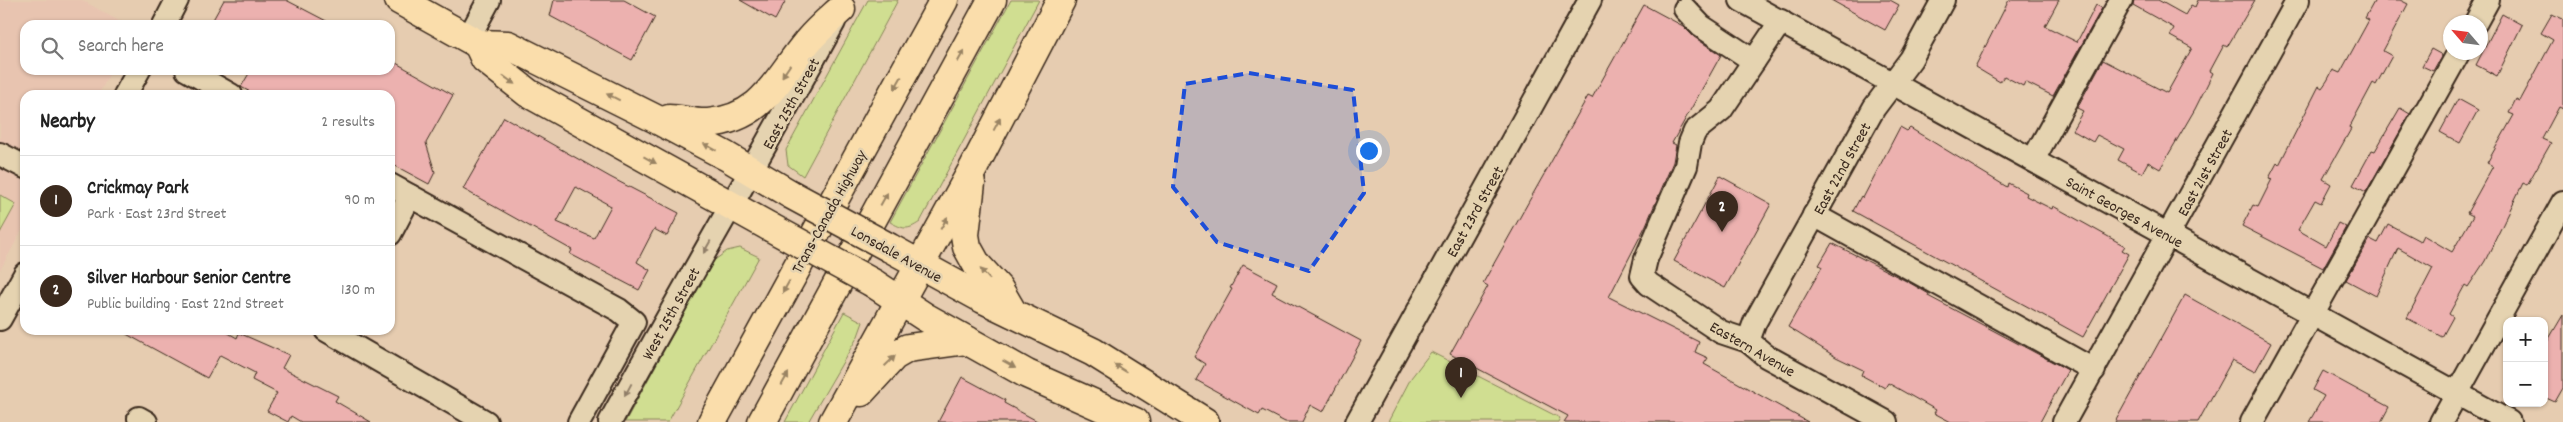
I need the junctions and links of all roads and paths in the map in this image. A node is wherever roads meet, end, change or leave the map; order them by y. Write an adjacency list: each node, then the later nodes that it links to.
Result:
1 (177, 0): 16 (street)
2 (399, 0): 18 (main road, Lonsdale Avenue)
3 (489, 0): 18 (street)
4 (944, 0): 53 (main road, Trans-Canada Highway, one-way to 53)
5 (992, 0): 54 (main road, one-way to 5)
6 (1061, 0): 30 (main road, one-way to 6)
7 (1590, 0): 58 (street, East 23rd Street)
8 (1943, 0): 23 (street, East 22nd Street)
9 (2121, 0): 28 (street)
10 (2298, 0): 38 (street, East 21st Street)
11 (2488, 0): 15 (street)
12 (1756, 3): 17 (street, Saint Georges Avenue)
13 (844, 4): 26 (main road, one-way to 26); 31 (street, East 25th Street)
14 (1686, 9): 20 (street)
15 (2480, 15)
16 (167, 20)
17 (1781, 22): 20 (street); 23 (street, Saint Georges Avenue)
18 (473, 41): 26 (main road, Lonsdale Avenue, one-way to 18); 35 (main road, Lonsdale Avenue, one-way to 35)
19 (2455, 60): 43 (street)
20 (1754, 61): 47 (street, Eastern Avenue)
21 (136, 75): 24 (street)
22 (196, 75): 25 (street)
23 (1893, 83): 28 (street, Saint Georges Avenue); 36 (street, East 22nd Street)
24 (128, 90)
25 (223, 90)
26 (656, 119): 31 (main road, Lonsdale Avenue, one-way to 26)
27 (0, 154): 29 (street)
28 (2033, 160): 38 (street, Saint Georges Avenue)
29 (20, 164)
30 (974, 167): 39 (main road, one-way to 30); 42 (main road, one-way to 30)
31 (752, 172): 35 (street, East 25th Street); 39 (main road, Lonsdale Avenue, bridge)
32 (395, 188): 33 (street)
33 (410, 196): 37 (street); 51 (street)
34 (2563, 202): 49 (street)
35 (732, 206): 41 (main road, Lonsdale Avenue, bridge); 52 (street, West 25th Street, one-way to 52)
36 (1814, 215): 47 (street, East 22nd Street); 48 (street)
37 (395, 224)
38 (2168, 236): 43 (street, Saint Georges Avenue); 48 (street, East 21st Street)
39 (920, 265): 41 (main road); 42 (main road, Lonsdale Avenue)
40 (20, 283): 44 (street)
41 (900, 300): 46 (main road, Lonsdale Avenue); 55 (main road)
42 (1013, 313): 57 (main road, Lonsdale Avenue, one-way to 42)
43 (2312, 315): 49 (street, Saint Georges Avenue); 61 (street)
44 (0, 320)
45 (338, 335): 50 (street)
46 (967, 340): 55 (main road, one-way to 46); 56 (main road, Lonsdale Avenue, one-way to 56)
47 (1748, 341): 59 (street, Eastern Avenue)
48 (2094, 370): 60 (street, East 21st Street)
49 (2457, 394): 62 (street); 63 (street, Saint Georges Avenue)
50 (486, 422)
51 (579, 422)
52 (610, 422)
53 (712, 422)
54 (762, 422)
55 (833, 422)
56 (1135, 422)
57 (1205, 422)
58 (1357, 422)
59 (1886, 422)
60 (2064, 422)
61 (2252, 422)
62 (2441, 422)
63 (2509, 422)

